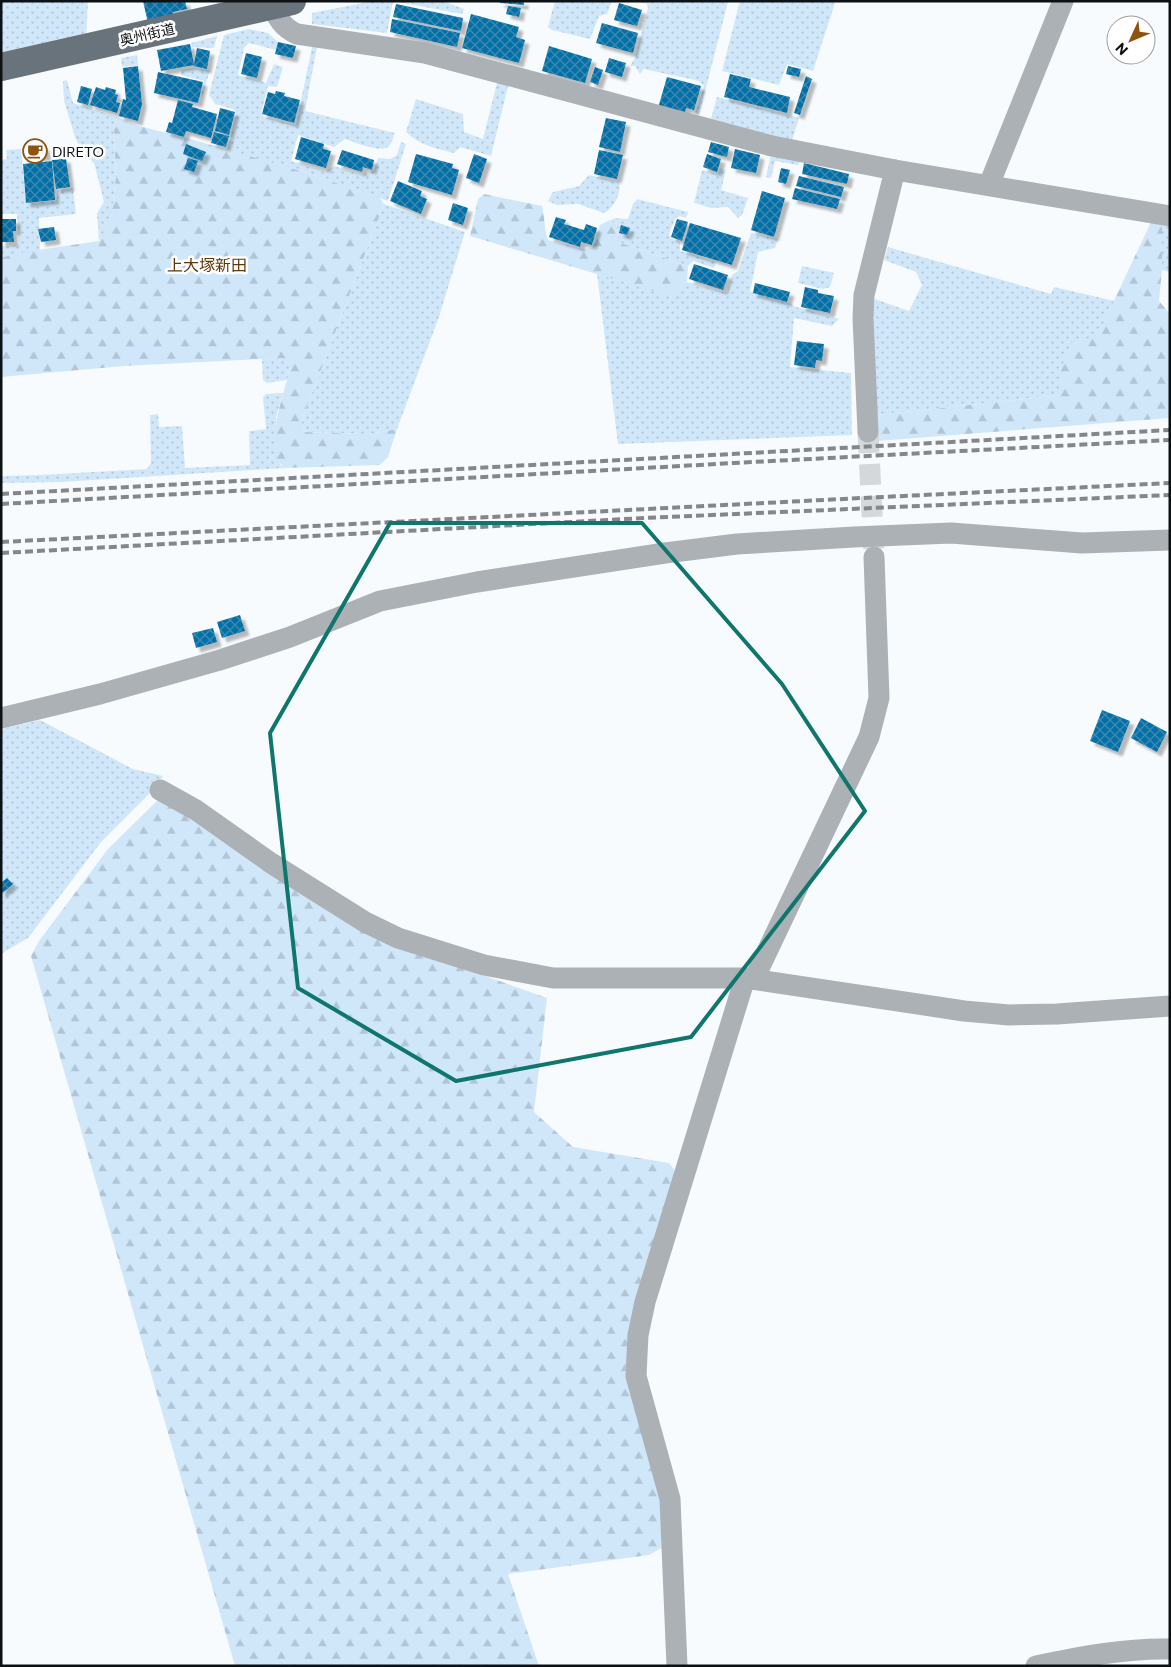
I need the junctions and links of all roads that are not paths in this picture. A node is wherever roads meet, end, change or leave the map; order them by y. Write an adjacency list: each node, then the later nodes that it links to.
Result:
1 (1063, 1): 5 (street)
2 (279, 2): 3 (main road, 奥州街道); 4 (street)
3 (1, 67)
4 (895, 170): 5 (street); 7 (street)
5 (989, 185): 6 (street)
6 (1170, 216)
7 (868, 432)
8 (1170, 540): 10 (street)
9 (874, 557): 12 (street)
10 (1, 718)
11 (160, 790): 12 (street)
12 (750, 979): 13 (street); 15 (street)
13 (1170, 1006)
14 (1170, 1649): 16 (street)
15 (677, 1666)
16 (1036, 1666)

